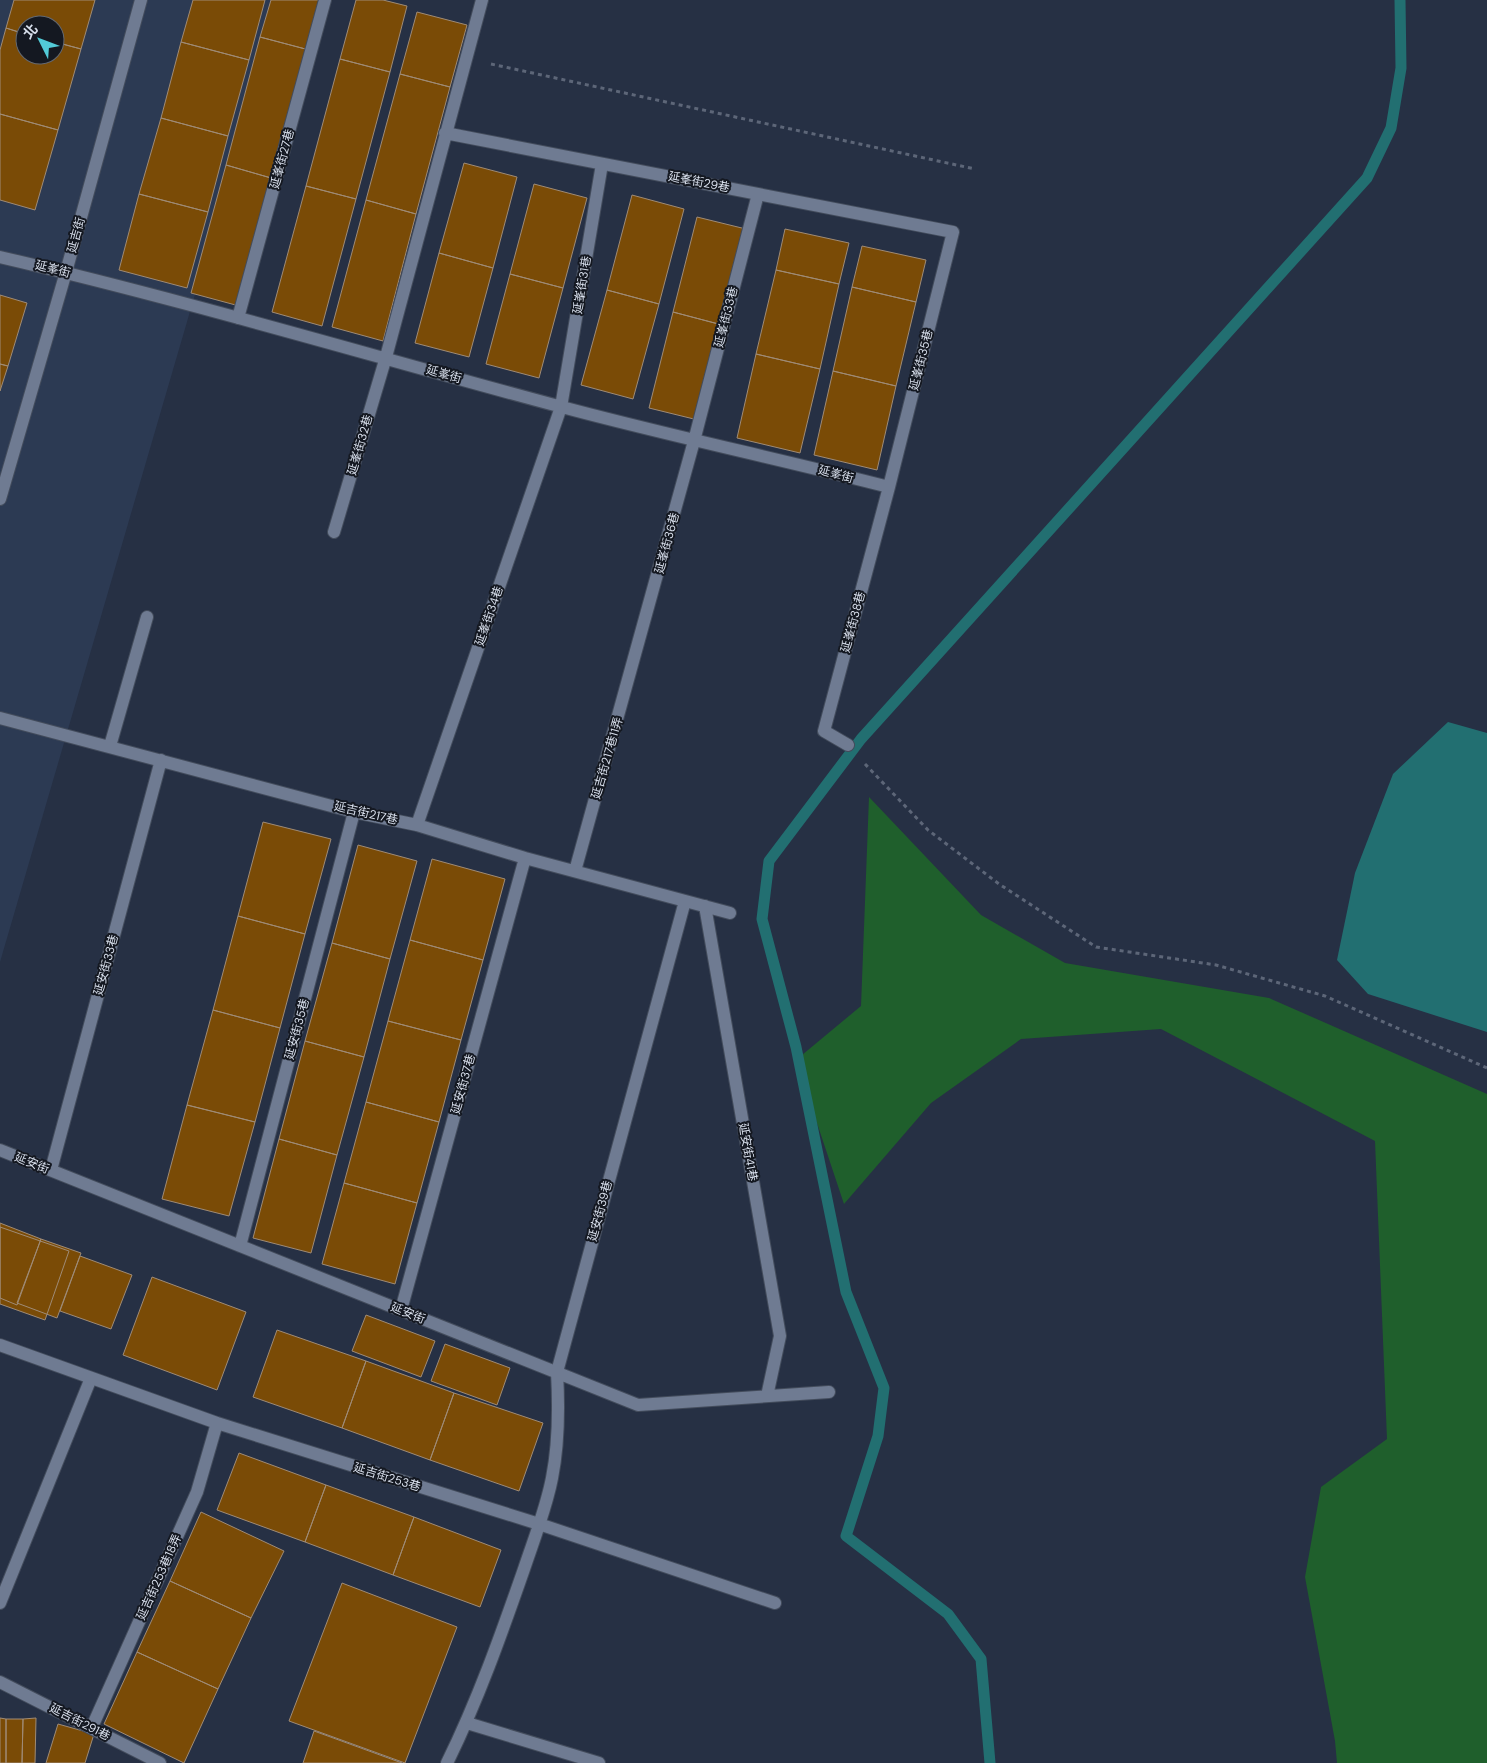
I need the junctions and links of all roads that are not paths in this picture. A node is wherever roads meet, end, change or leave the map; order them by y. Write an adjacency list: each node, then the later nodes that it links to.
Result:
1 (141, 0): 9 (street, 延吉街)
2 (325, 0): 10 (street, 延峯街27巷)
3 (482, 0): 4 (street)
4 (445, 133): 5 (street, 延峯街29巷); 11 (street)
5 (602, 164): 6 (street, 延峯街29巷); 12 (street, 延峯街31巷)
6 (758, 194): 7 (street, 延峯街29巷); 13 (street, 延峯街33巷)
7 (952, 232): 14 (street, 延峯街35巷)
8 (0, 257): 9 (street, 延峯街)
9 (66, 272): 10 (street, 延峯街); 15 (street, 延吉街)
10 (238, 318): 11 (street, 延峯街)
11 (386, 357): 12 (street, 延峯街); 16 (street, 延峯街32巷)
12 (562, 406): 13 (street, 延峯街); 24 (street, 延峯街34巷)
13 (694, 441): 14 (street, 延峯街); 18 (street, 延峯街36巷)
14 (889, 487): 20 (street, 延峯街38巷)
15 (0, 499)
16 (334, 532)
17 (147, 617): 21 (street)
18 (639, 645): 26 (street, 延吉街217巷11弄)
19 (0, 718): 21 (street, 延吉街217巷)
20 (848, 745)
21 (110, 746): 22 (street, 延吉街217巷)
22 (161, 760): 23 (street, 延吉街217巷); 31 (street, 延安街33巷)
23 (354, 812): 24 (street, 延吉街217巷); 32 (street, 延安街35巷)
24 (417, 825): 25 (street, 延吉街217巷)
25 (524, 858): 26 (street, 延吉街217巷); 33 (street, 延安街37巷)
26 (575, 871): 27 (street, 延吉街217巷)
27 (685, 901): 28 (street, 延吉街217巷); 35 (street, 延安街39巷)
28 (705, 906): 29 (street, 延吉街217巷); 38 (street, 延安街41巷)
29 (730, 913)
30 (0, 1150): 31 (street, 延安街)
31 (51, 1170): 32 (street, 延安街)
32 (240, 1246): 33 (street, 延安街)
33 (401, 1310): 35 (street, 延安街)
34 (0, 1345): 36 (street, 延吉街253巷)
35 (557, 1372): 38 (street, 延安街); 40 (street, 延安街39巷)
36 (91, 1378): 39 (street, 延吉街253巷); 41 (street)
37 (829, 1392): 38 (street, 延安街)
38 (767, 1396)
39 (217, 1423): 40 (street, 延吉街253巷); 45 (street, 延吉街253巷18弄)
40 (539, 1524): 42 (street, 延吉街253巷); 44 (street, 延安街39巷)
41 (0, 1603)
42 (775, 1603)
43 (0, 1682): 45 (street, 延吉街291巷)
44 (467, 1723): 47 (street, 延安街39巷); 48 (street)
45 (92, 1727): 46 (street, 延吉街291巷)
46 (160, 1763)
47 (447, 1763)
48 (599, 1763)

